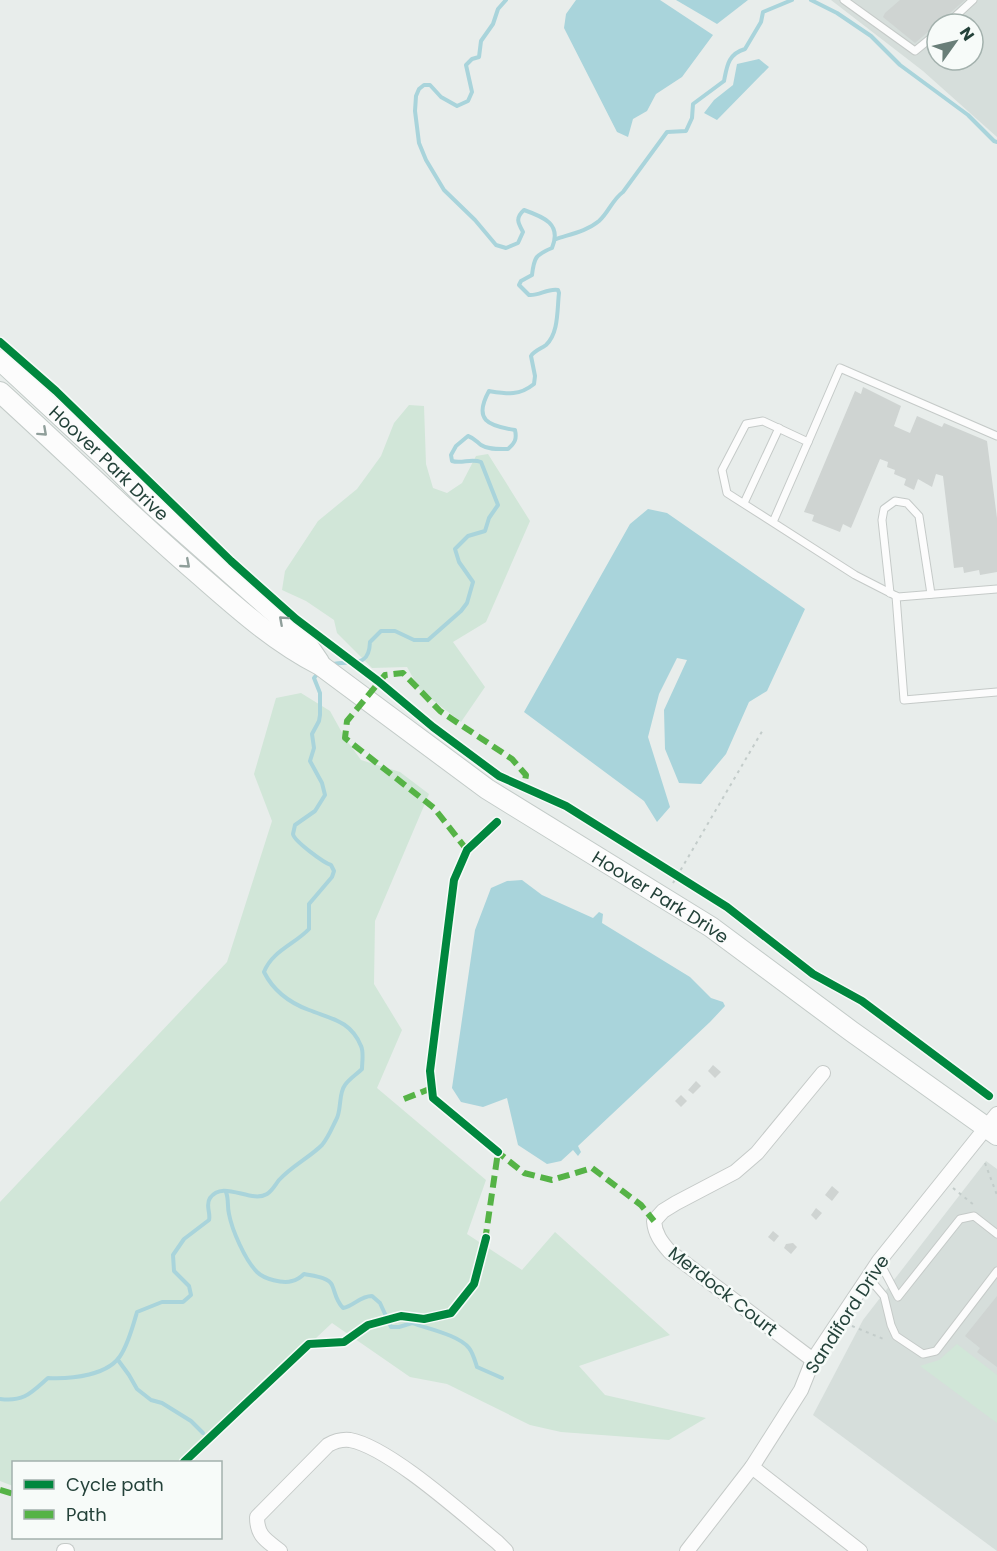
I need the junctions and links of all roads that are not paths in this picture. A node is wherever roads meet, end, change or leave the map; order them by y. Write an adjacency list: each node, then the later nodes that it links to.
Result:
1 (844, 0): 4 (lane)
2 (973, 0): 3 (lane)
3 (960, 12)
4 (925, 43)
5 (0, 360): 15 (street, Hoover Park Drive, one-way to 5)
6 (0, 392): 15 (street, Hoover Park Drive, one-way to 15)
7 (779, 428): 9 (lane); 10 (lane); 10 (lane)
8 (997, 436): 9 (lane)
9 (808, 442): 11 (lane)
10 (744, 503): 11 (lane)
11 (773, 522): 13 (lane)
12 (997, 589): 14 (lane)
13 (893, 594): 14 (lane); 14 (lane); 16 (lane)
14 (931, 594)
15 (320, 664): 18 (street, Hoover Park Drive)
16 (997, 692)
17 (823, 1073): 23 (street, Merdock Court)
18 (994, 1125): 20 (street, Sandiford Drive)
19 (997, 1234): 20 (lane)
20 (879, 1261): 22 (street, Sandiford Drive)
21 (997, 1271): 22 (lane)
22 (868, 1277): 23 (street, Sandiford Drive)
23 (813, 1360): 24 (street, Sandiford Drive)
24 (752, 1467): 27 (street, Sandiford Drive); 28 (street)
25 (497, 1548): 26 (street)
26 (280, 1551)
27 (687, 1551)
28 (860, 1551)

